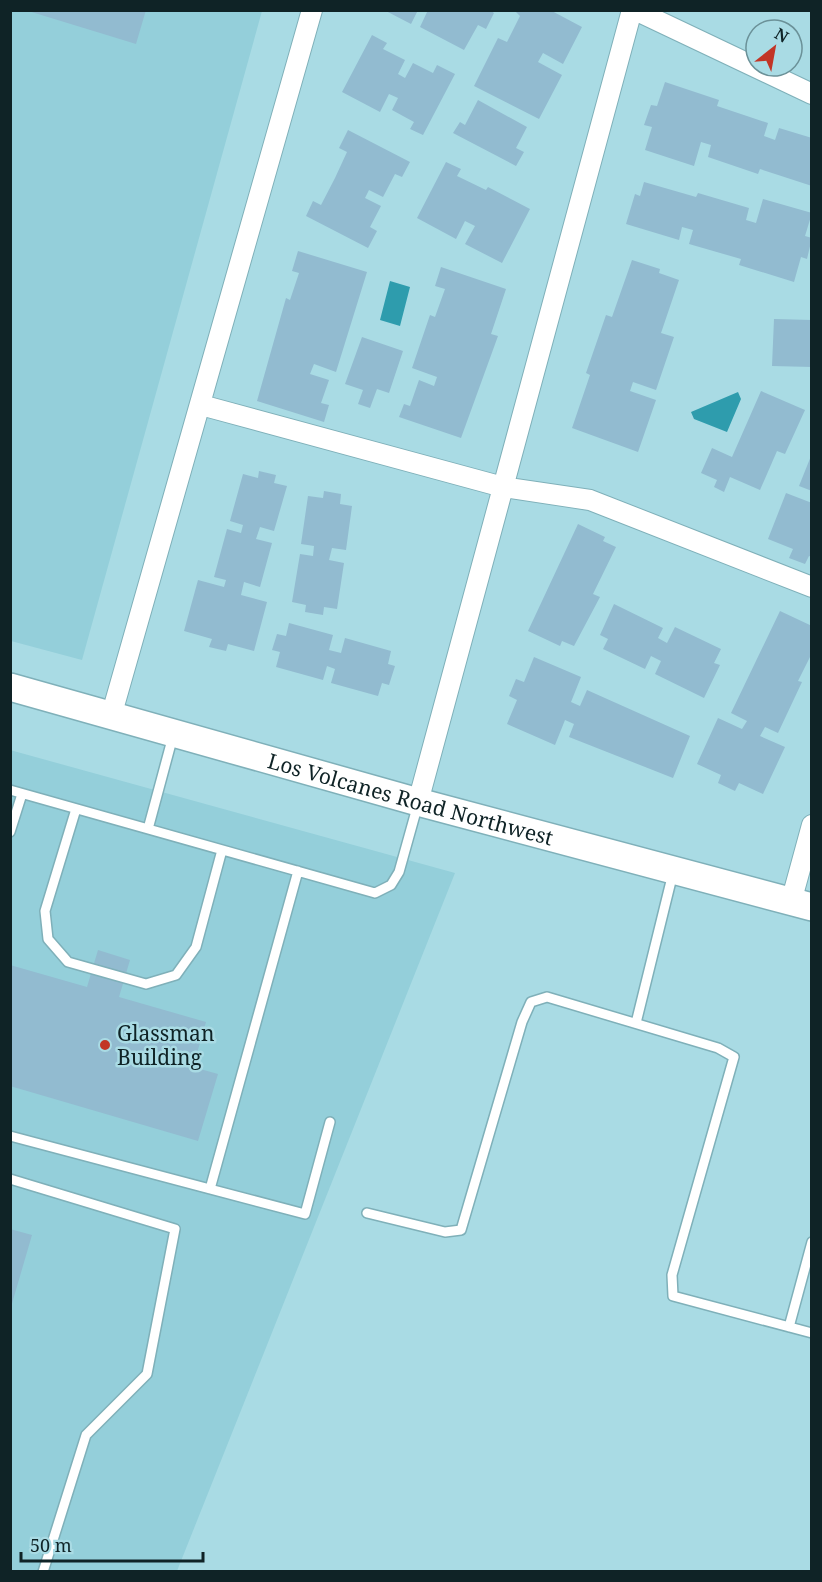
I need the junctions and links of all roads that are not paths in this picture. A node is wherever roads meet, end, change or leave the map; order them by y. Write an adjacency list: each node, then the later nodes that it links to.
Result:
1 (312, 10): 4 (street)
2 (633, 10): 3 (street); 5 (street)
3 (812, 94)
4 (201, 405): 5 (street); 8 (street)
5 (503, 487): 6 (street); 12 (street)
6 (812, 587)
7 (10, 687): 8 (street, Los Volcanes Road Northwest)
8 (112, 713): 9 (street, Los Volcanes Road Northwest)
9 (175, 732): 12 (street, Los Volcanes Road Northwest); 15 (lane)
10 (10, 790): 11 (lane)
11 (22, 794): 13 (lane); 16 (lane)
12 (418, 802): 18 (street, Los Volcanes Road Northwest); 19 (lane)
13 (76, 809): 15 (lane); 17 (lane)
14 (812, 825): 20 (street)
15 (148, 829): 17 (lane)
16 (10, 832)
17 (222, 850): 19 (lane)
18 (674, 870): 20 (street, Los Volcanes Road Northwest); 21 (lane)
19 (298, 871): 25 (lane)
20 (801, 905)
21 (636, 1023): 26 (lane); 28 (lane)
22 (330, 1122): 25 (lane)
23 (10, 1136): 25 (lane)
24 (10, 1179): 30 (lane)
25 (210, 1189)
26 (367, 1213)
27 (812, 1242): 28 (lane)
28 (789, 1327): 29 (lane)
29 (812, 1333)
30 (43, 1572)

